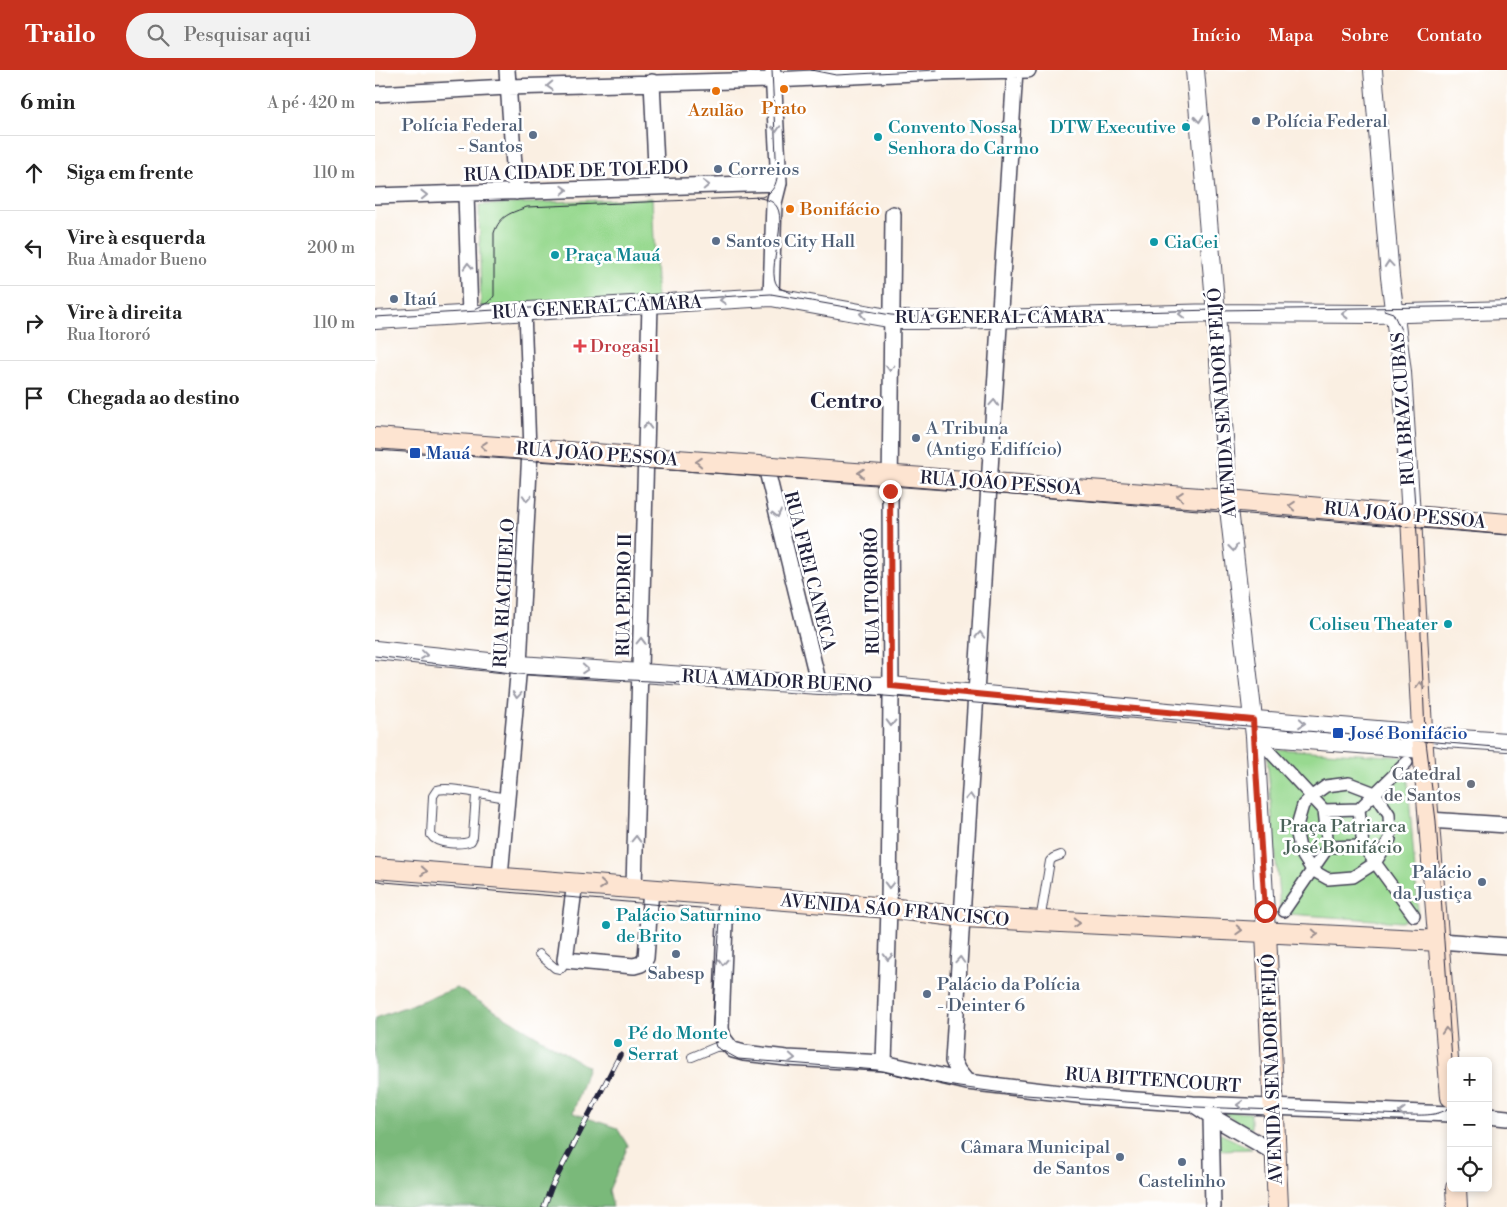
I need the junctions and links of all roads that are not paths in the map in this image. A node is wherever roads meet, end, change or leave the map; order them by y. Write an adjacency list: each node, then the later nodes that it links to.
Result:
1 (507, 70): 10 (street)
2 (1015, 70): 3 (street); 7 (street); 26 (street)
3 (1028, 70)
4 (1195, 70): 22 (street, AVENIDA SENADOR FEIJÓ, one-way to 22)
5 (1373, 70): 23 (street, RUA BRAZ CUBAS, one-way to 5)
6 (877, 72): 7 (street); 8 (street)
7 (900, 72)
8 (774, 75): 9 (street); 12 (street, one-way to 12)
9 (652, 82): 10 (street, one-way to 10); 13 (street)
10 (508, 87): 11 (street); 14 (street)
11 (375, 94)
12 (779, 183): 13 (street, RUA CIDADE DE TOLEDO, one-way to 12); 18 (street)
13 (657, 187): 14 (street, RUA CIDADE DE TOLEDO, one-way to 13)
14 (516, 192): 15 (street, RUA CIDADE DE TOLEDO)
15 (465, 194): 16 (street, RUA CIDADE DE TOLEDO, one-way to 15); 24 (street, one-way to 15)
16 (375, 196)
17 (893, 214): 25 (street, RUA ITORORÓ)
18 (771, 297): 19 (street, RUA GENERAL CÂMARA, one-way to 19); 25 (street, RUA GENERAL CÂMARA, one-way to 18)
19 (650, 304): 21 (street, RUA GENERAL CÂMARA); 30 (street, RUA PEDRO II, one-way to 19)
20 (1507, 310): 23 (street, RUA GENERAL CÂMARA)
21 (525, 311): 24 (street, RUA GENERAL CÂMARA); 29 (street, RUA RIACHUELO)
22 (1216, 313): 23 (street, RUA GENERAL CÂMARA, one-way to 22); 26 (street, RUA GENERAL CÂMARA, one-way to 26); 34 (street, AVENIDA SENADOR FEIJÓ)
23 (1393, 313): 35 (street, RUA BRAZ CUBAS)
24 (470, 315): 27 (street, RUA GENERAL CÂMARA)
25 (891, 319): 26 (street, RUA GENERAL CÂMARA); 32 (street, RUA ITORORÓ, one-way to 32)
26 (1000, 319): 33 (street, one-way to 26)
27 (375, 320)
28 (375, 438): 29 (main road, RUA JOÃO PESSOA, one-way to 28)
29 (530, 450): 30 (main road, RUA JOÃO PESSOA); 38 (street, RUA RIACHUELO, one-way to 38)
30 (646, 458): 31 (main road, RUA JOÃO PESSOA, one-way to 30); 39 (street, RUA PEDRO II, one-way to 30)
31 (766, 467): 32 (main road, RUA JOÃO PESSOA, one-way to 31); 40 (street, RUA FREI CANECA, one-way to 40)
32 (890, 476): 33 (main road, RUA JOÃO PESSOA); 41 (street, RUA ITORORÓ)
33 (989, 483): 34 (main road, RUA JOÃO PESSOA, one-way to 33); 42 (street, one-way to 33)
34 (1229, 500): 35 (main road, RUA JOÃO PESSOA, one-way to 34); 43 (street, AVENIDA SENADOR FEIJÓ, one-way to 43)
35 (1411, 516): 36 (main road, RUA JOÃO PESSOA); 44 (main road, RUA BRAZ CUBAS, one-way to 35)
36 (1507, 524)
37 (375, 650): 38 (street, RUA AMADOR BUENO, one-way to 38)
38 (519, 665): 39 (street, RUA AMADOR BUENO, one-way to 39); 50 (street, RUA RIACHUELO, one-way to 50)
39 (641, 673): 40 (street, RUA AMADOR BUENO); 63 (street, RUA PEDRO II, one-way to 39)
40 (819, 685): 41 (street, RUA AMADOR BUENO)
41 (891, 686): 42 (street, RUA AMADOR BUENO); 65 (street, RUA ITORORÓ, one-way to 65)
42 (976, 694): 43 (street, RUA AMADOR BUENO); 68 (street, one-way to 42)
43 (1254, 728): 44 (street); 49 (street); 70 (street)
44 (1423, 742): 45 (street); 53 (main road)
45 (1507, 742)
46 (1407, 762): 47 (street)
47 (1375, 793): 49 (street); 51 (street); 58 (street)
48 (476, 794): 48 (lane); 50 (lane)
49 (1312, 796): 52 (street); 60 (street)
50 (507, 798): 61 (street, RUA RIACHUELO)
51 (1359, 809): 52 (street); 55 (street)
52 (1324, 810): 56 (street)
53 (1429, 820): 54 (street); 71 (main road)
54 (1507, 825)
55 (1363, 846): 56 (street); 58 (street)
56 (1328, 847): 60 (street)
57 (1061, 856): 69 (lane)
58 (1375, 863): 60 (street); 67 (street)
59 (375, 868): 61 (main road, AVENIDA SÃO FRANCISCO, one-way to 61)
60 (1312, 870): 66 (street)
61 (500, 876): 62 (main road, AVENIDA SÃO FRANCISCO)
62 (575, 882): 63 (main road, AVENIDA SÃO FRANCISCO, one-way to 63); 74 (street)
63 (642, 888): 64 (main road, AVENIDA SÃO FRANCISCO); 74 (street, RUA PEDRO II)
64 (726, 896): 65 (main road, AVENIDA SÃO FRANCISCO); 75 (street, one-way to 75)
65 (889, 908): 68 (main road, AVENIDA SÃO FRANCISCO); 79 (street, RUA ITORORÓ, one-way to 79)
66 (1284, 911)
67 (1414, 916)
68 (963, 917): 69 (main road, AVENIDA SÃO FRANCISCO); 78 (street, one-way to 68)
69 (1040, 921): 70 (main road, AVENIDA SÃO FRANCISCO, one-way to 70)
70 (1266, 932): 71 (main road, one-way to 71); 83 (main road, AVENIDA SENADOR FEIJÓ)
71 (1440, 941): 72 (street); 77 (main road, one-way to 71)
72 (1507, 946)
73 (539, 954): 74 (lane)
74 (565, 960)
75 (729, 1046): 76 (lane); 79 (street, RUA BITTENCOURT, one-way to 79)
76 (692, 1057)
77 (1448, 1057)
78 (953, 1061): 80 (street); 81 (street)
79 (884, 1063): 80 (street, RUA BITTENCOURT)
80 (939, 1076): 81 (street, RUA BITTENCOURT)
81 (967, 1082): 82 (street, RUA BITTENCOURT)
82 (1193, 1104): 83 (street, RUA BITTENCOURT, one-way to 82); 85 (street)
83 (1273, 1106): 84 (street, RUA BITTENCOURT, one-way to 83); 88 (main road, AVENIDA SENADOR FEIJÓ)
84 (1447, 1114)
85 (1211, 1116): 88 (street); 90 (street)
86 (1492, 1116): 87 (street)
87 (1507, 1118)
88 (1275, 1153): 91 (main road, AVENIDA SENADOR FEIJÓ)
89 (1456, 1192): 92 (main road)
90 (1213, 1207)
91 (1278, 1207)
92 (1457, 1207)

